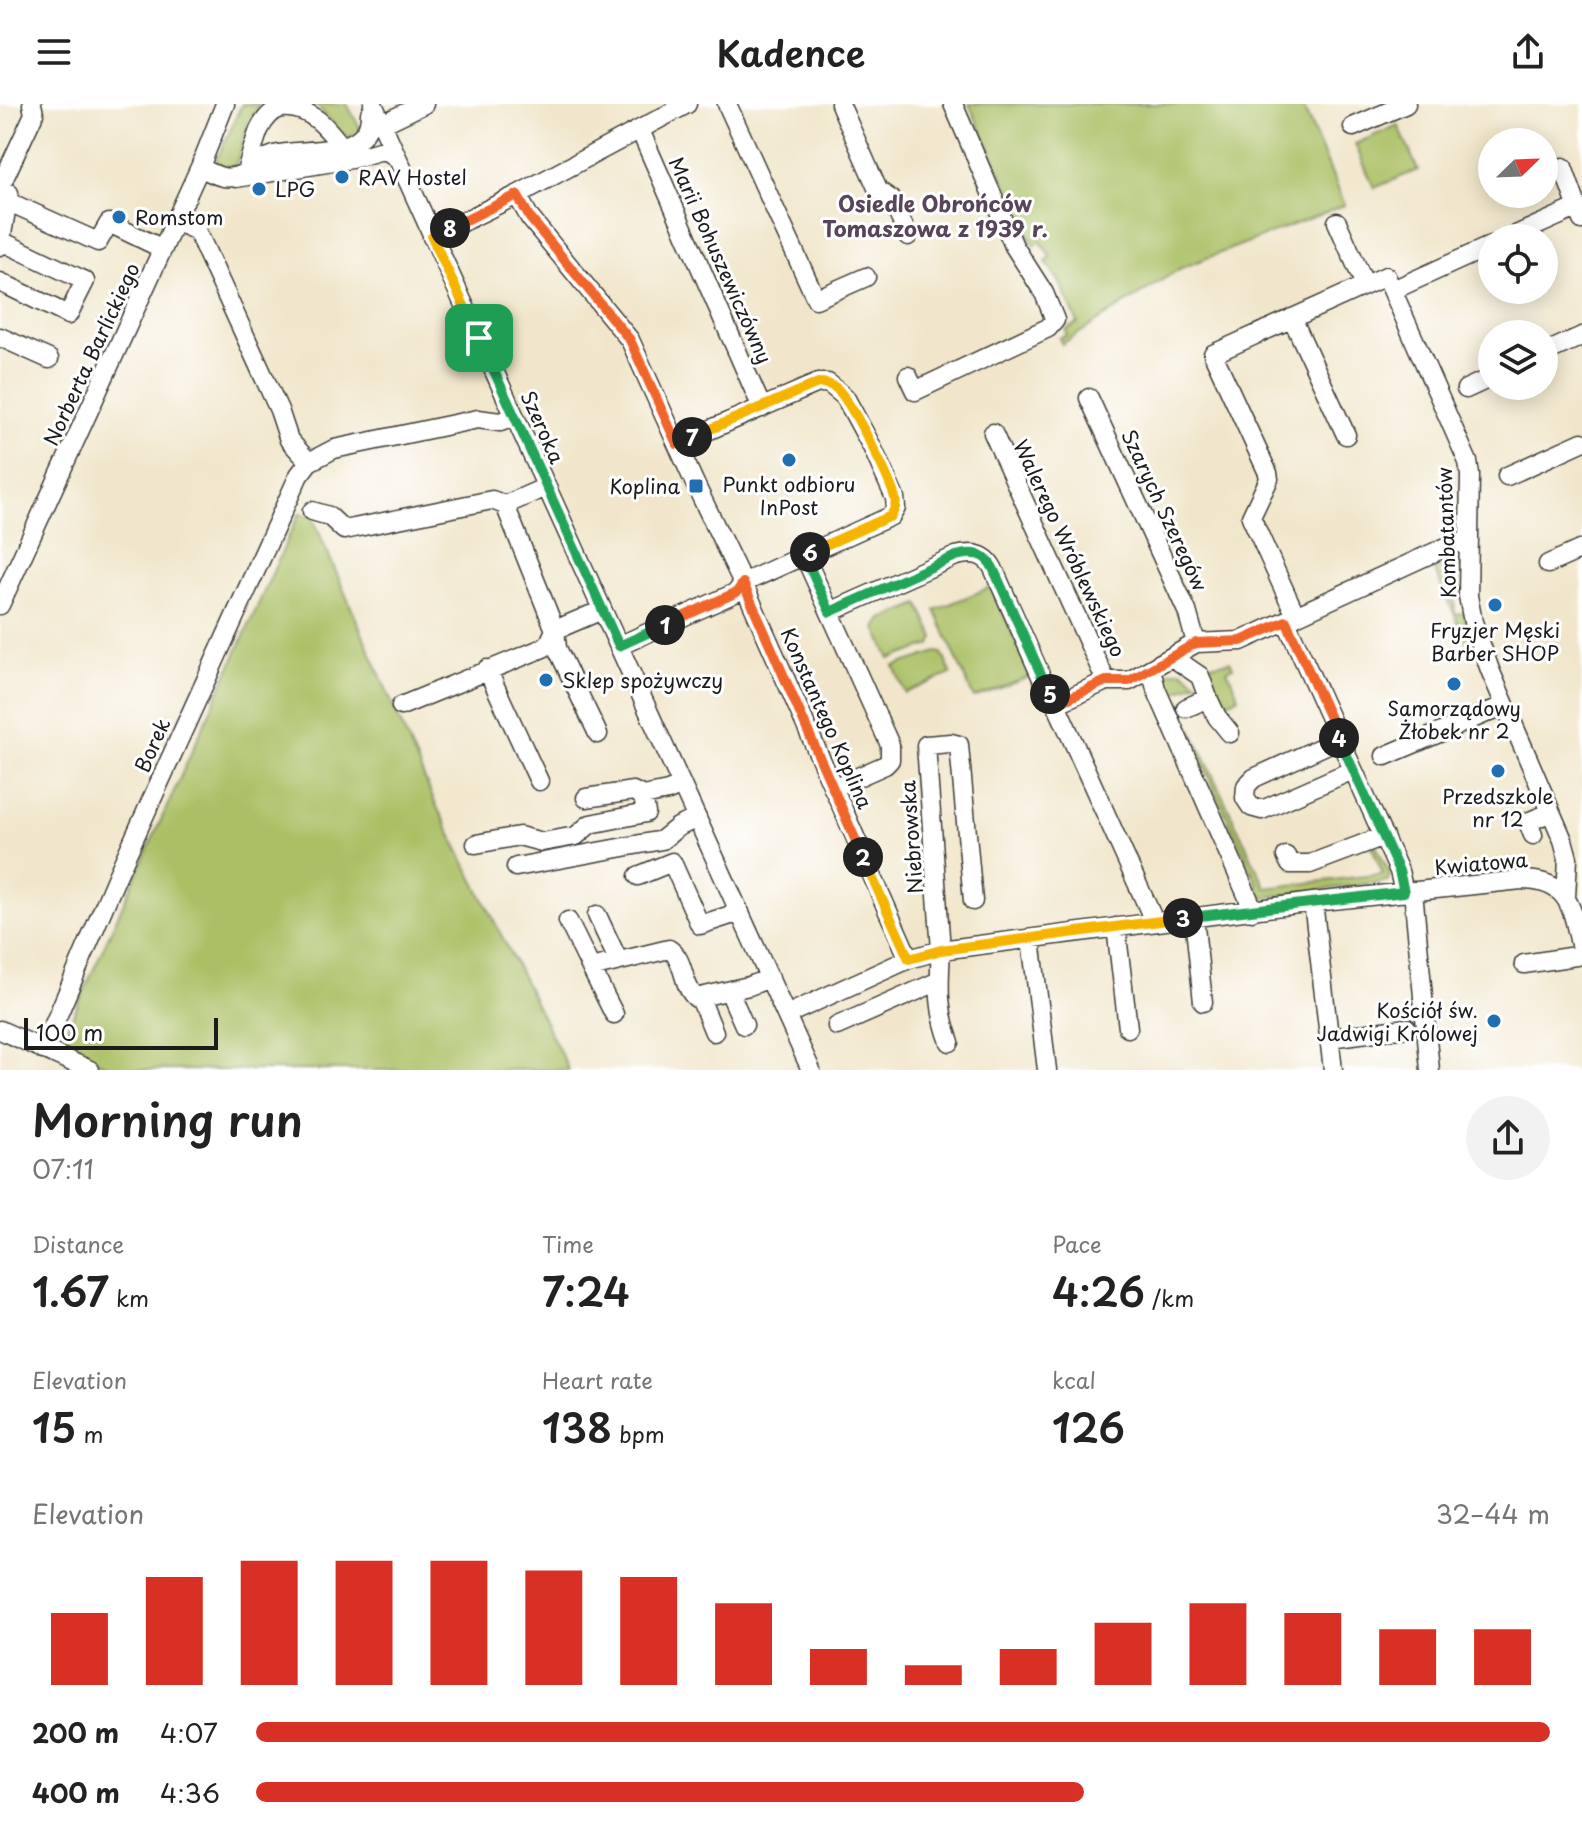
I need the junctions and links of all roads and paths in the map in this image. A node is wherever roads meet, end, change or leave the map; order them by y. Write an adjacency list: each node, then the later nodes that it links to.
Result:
1 (32, 104): 17 (street)
2 (424, 104): 9 (street)
3 (687, 104): 11 (street)
4 (727, 104): 28 (street)
5 (840, 104): 23 (street)
6 (953, 104): 37 (street)
7 (1406, 104): 10 (street)
8 (225, 109): 14 (street, Norberta Barlickiego)
9 (371, 111): 12 (street); 13 (street, Szeroka)
10 (1353, 127)
11 (640, 130): 18 (street); 41 (street, Marii Bohuszewiczówny)
12 (346, 153): 13 (street); 16 (street); 16 (street)
13 (396, 157): 24 (street, Szeroka)
14 (200, 167): 16 (street); 20 (street, Norberta Barlickiego)
15 (1563, 167): 19 (street)
16 (240, 175)
17 (6, 186): 25 (street); 26 (street)
18 (517, 195): 24 (street); 46 (street, Konstantego Koplina)
19 (1579, 214): 22 (street)
20 (176, 221): 26 (street, Norberta Barlickiego); 47 (street)
21 (1337, 222): 30 (street)
22 (1550, 224)
23 (908, 236)
24 (432, 237): 42 (street, Szeroka)
25 (0, 244): 29 (street)
26 (163, 249): 57 (street, Norberta Barlickiego)
27 (1478, 251): 31 (street)
28 (866, 277)
29 (0, 282)
30 (1365, 285): 31 (street); 32 (street)
31 (1393, 290): 52 (street, Kombatantów)
32 (1292, 318): 44 (street); 60 (street)
33 (1582, 336): 35 (street)
34 (0, 337): 36 (street)
35 (1558, 347)
36 (49, 359)
37 (908, 376)
38 (1478, 383): 39 (street)
39 (1466, 389)
40 (1089, 398): 62 (street, Szarych Szeregów)
41 (762, 408): 46 (street); 54 (street)
42 (514, 417): 47 (street); 49 (street, Szeroka)
43 (993, 433): 68 (street, Walerego Wróblewskiego)
44 (1346, 435)
45 (1582, 442): 48 (street)
46 (677, 444): 56 (street, Konstantego Koplina)
47 (309, 462): 129 (street, Borek)
48 (1507, 476)
49 (546, 487): 50 (street, Szeroka); 58 (street, Szeroka)
50 (505, 505): 51 (street, Szeroka); 61 (street)
51 (312, 511)
52 (1469, 541): 60 (street); 71 (street, Kombatantów)
53 (1582, 549): 55 (street)
54 (804, 555): 56 (street); 59 (street)
55 (1548, 564)
56 (743, 583): 63 (street); 81 (street, Konstantego Koplina)
57 (0, 605)
58 (602, 610): 61 (street); 63 (street, Szeroka)
59 (830, 612): 70 (street); 81 (street)
60 (1291, 619): 62 (street); 76 (street)
61 (555, 630): 65 (street); 75 (street)
62 (1194, 644): 64 (street); 67 (street, Szarych Szeregów)
63 (619, 646): 80 (street, Szeroka)
64 (1172, 657): 66 (street); 67 (street)
65 (487, 669): 72 (street); 79 (street)
66 (1151, 669): 68 (street); 100 (street)
67 (1200, 676): 69 (street, Szarych Szeregów)
68 (1106, 681): 70 (street)
69 (1208, 698): 73 (street); 74 (street, Szarych Szeregów)
70 (1064, 701): 105 (street)
71 (1505, 705): 77 (street); 84 (street, Kombatantów)
72 (401, 706)
73 (1186, 708)
74 (1230, 733)
75 (598, 734)
76 (1339, 739): 78 (street); 78 (street)
77 (1385, 756)
78 (1353, 770): 87 (street)
79 (539, 781)
80 (682, 785): 82 (street); 85 (street, Szeroka)
81 (833, 788): 110 (street, Konstantego Koplina)
82 (643, 796): 83 (street); 89 (street)
83 (586, 798)
84 (1551, 812): 86 (street); 91 (street, Kombatantów)
85 (697, 818): 88 (street); 101 (street, Szeroka)
86 (1533, 835)
87 (1384, 836): 90 (street); 96 (street)
88 (662, 840): 92 (street); 93 (street)
89 (476, 844)
90 (1286, 856)
91 (1568, 858): 95 (street); 97 (street, Kombatantów)
92 (623, 861)
93 (516, 867)
94 (638, 876): 101 (street)
95 (1538, 880): 96 (street, Kwiatowa); 97 (street, Kwiatowa)
96 (1408, 892): 99 (street, Kwiatowa); 134 (street)
97 (1566, 897): 109 (street)
98 (973, 901): 108 (street, Niebrowska)
99 (1313, 902): 100 (street, Kwiatowa); 127 (street)
100 (1252, 911): 103 (street, Kwiatowa)
101 (740, 912): 114 (street, Szeroka)
102 (597, 915): 111 (street)
103 (1194, 917): 105 (street, Kwiatowa); 118 (street)
104 (568, 921): 113 (street)
105 (1152, 922): 106 (street, Kwiatowa)
106 (1116, 927): 107 (street, Kwiatowa); 123 (street)
107 (1031, 939): 108 (street, Kwiatowa); 132 (street)
108 (941, 950): 110 (street, Kwiatowa); 115 (street)
109 (1582, 954): 112 (street)
110 (909, 959): 120 (street, Kwiatowa)
111 (618, 960): 113 (street); 117 (street)
112 (1524, 964)
113 (591, 968): 119 (street)
114 (770, 978): 116 (street); 120 (street, Szeroka)
115 (939, 981): 122 (street); 128 (street)
116 (729, 991): 117 (street); 121 (street)
117 (700, 998): 126 (street)
118 (1203, 1002)
119 (614, 1014)
120 (786, 1015): 131 (street, Szeroka)
121 (744, 1025)
122 (837, 1026)
123 (1128, 1028)
124 (1407, 1028): 127 (street)
125 (0, 1030): 129 (street)
126 (714, 1032)
127 (1329, 1038): 133 (street)
128 (950, 1042)
129 (43, 1050): 130 (street)
130 (90, 1070)
131 (811, 1070)
132 (1047, 1070)
133 (1333, 1070)
134 (1430, 1070)

